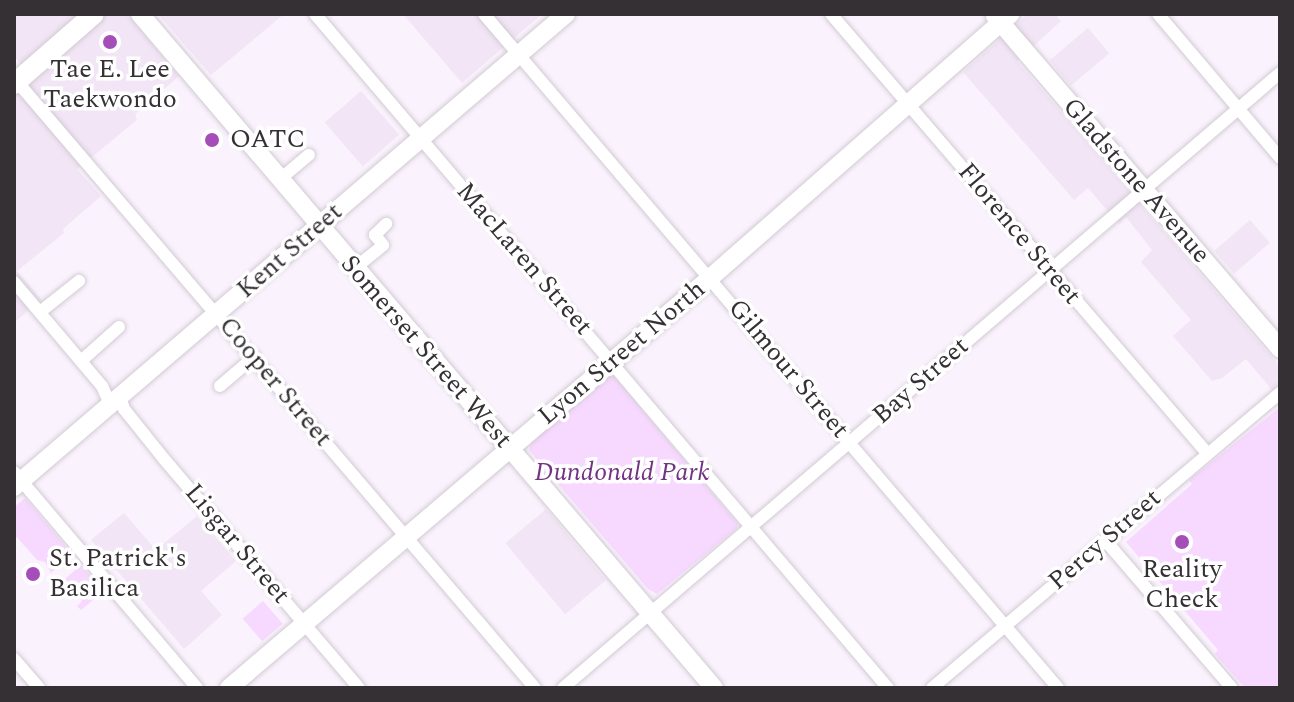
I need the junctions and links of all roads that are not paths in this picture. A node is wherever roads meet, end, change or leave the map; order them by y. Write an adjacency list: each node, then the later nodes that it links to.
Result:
1 (94, 14): 11 (main road)
2 (140, 14): 17 (main road, Somerset Street West)
3 (315, 14): 14 (street, MacLaren Street)
4 (484, 14): 9 (street, Gilmour Street)
5 (566, 14): 9 (main road, Kent Street)
6 (831, 14): 12 (street, Florence Street)
7 (1158, 14): 13 (street)
8 (1002, 17): 12 (main road, Lyon Street North); 18 (main road, Gladstone Avenue)
9 (517, 55): 14 (main road, Kent Street); 23 (street, Gilmour Street)
10 (1280, 73): 13 (street, Bay Street)
11 (15, 81): 27 (street, Cooper Street)
12 (909, 104): 22 (street, Florence Street); 23 (main road, Lyon Street North)
13 (1239, 109): 16 (street); 18 (street, Bay Street)
14 (421, 138): 20 (main road, Kent Street); 32 (street, MacLaren Street)
15 (309, 155): 17 (street)
16 (1280, 158)
17 (279, 180): 20 (main road, Somerset Street West)
18 (1143, 189): 22 (street, Bay Street); 29 (main road, Gladstone Avenue)
19 (386, 224): 21 (street)
20 (319, 226): 21 (main road, Somerset Street West); 27 (main road, Kent Street)
21 (355, 268): 37 (main road, Somerset Street West)
22 (1050, 271): 36 (street, Bay Street); 38 (street, Florence Street)
23 (710, 278): 32 (main road, Lyon Street North); 36 (street, Gilmour Street)
24 (79, 281): 26 (street)
25 (14, 282): 26 (street, Lisgar Street)
26 (40, 312): 31 (street, Lisgar Street)
27 (217, 314): 30 (street, Cooper Street); 35 (main road, Kent Street)
28 (119, 327): 31 (street)
29 (1280, 348)
30 (254, 357): 33 (street); 41 (street, Cooper Street)
31 (81, 361): 35 (street, Lisgar Street)
32 (611, 361): 37 (main road, Lyon Street North); 40 (street, MacLaren Street)
33 (220, 386)
34 (1280, 393): 38 (street, Percy Street)
35 (115, 400): 39 (main road, Kent Street); 44 (street, Lisgar Street)
36 (850, 442): 40 (street, Bay Street); 45 (street, Gilmour Street)
37 (510, 449): 41 (main road, Lyon Street North); 43 (main road, Somerset Street West)
38 (1207, 453): 42 (street, Percy Street)
39 (17, 480): 48 (street)
40 (750, 528): 43 (street, Bay Street); 54 (street, MacLaren Street)
41 (407, 537): 44 (main road, Lyon Street North); 51 (street, Cooper Street)
42 (1105, 540): 45 (street, Percy Street); 57 (street)
43 (651, 614): 52 (street, Bay Street); 53 (main road, Somerset Street West)
44 (304, 623): 49 (main road, Lyon Street North); 50 (street, Lisgar Street)
45 (1006, 626): 55 (street, Percy Street); 56 (street, Gilmour Street)
46 (14, 659): 47 (street)
47 (39, 688)
48 (197, 688)
49 (229, 688)
50 (359, 688)
51 (535, 688)
52 (563, 688)
53 (714, 688)
54 (888, 688)
55 (932, 688)
56 (1058, 688)
57 (1232, 688)

